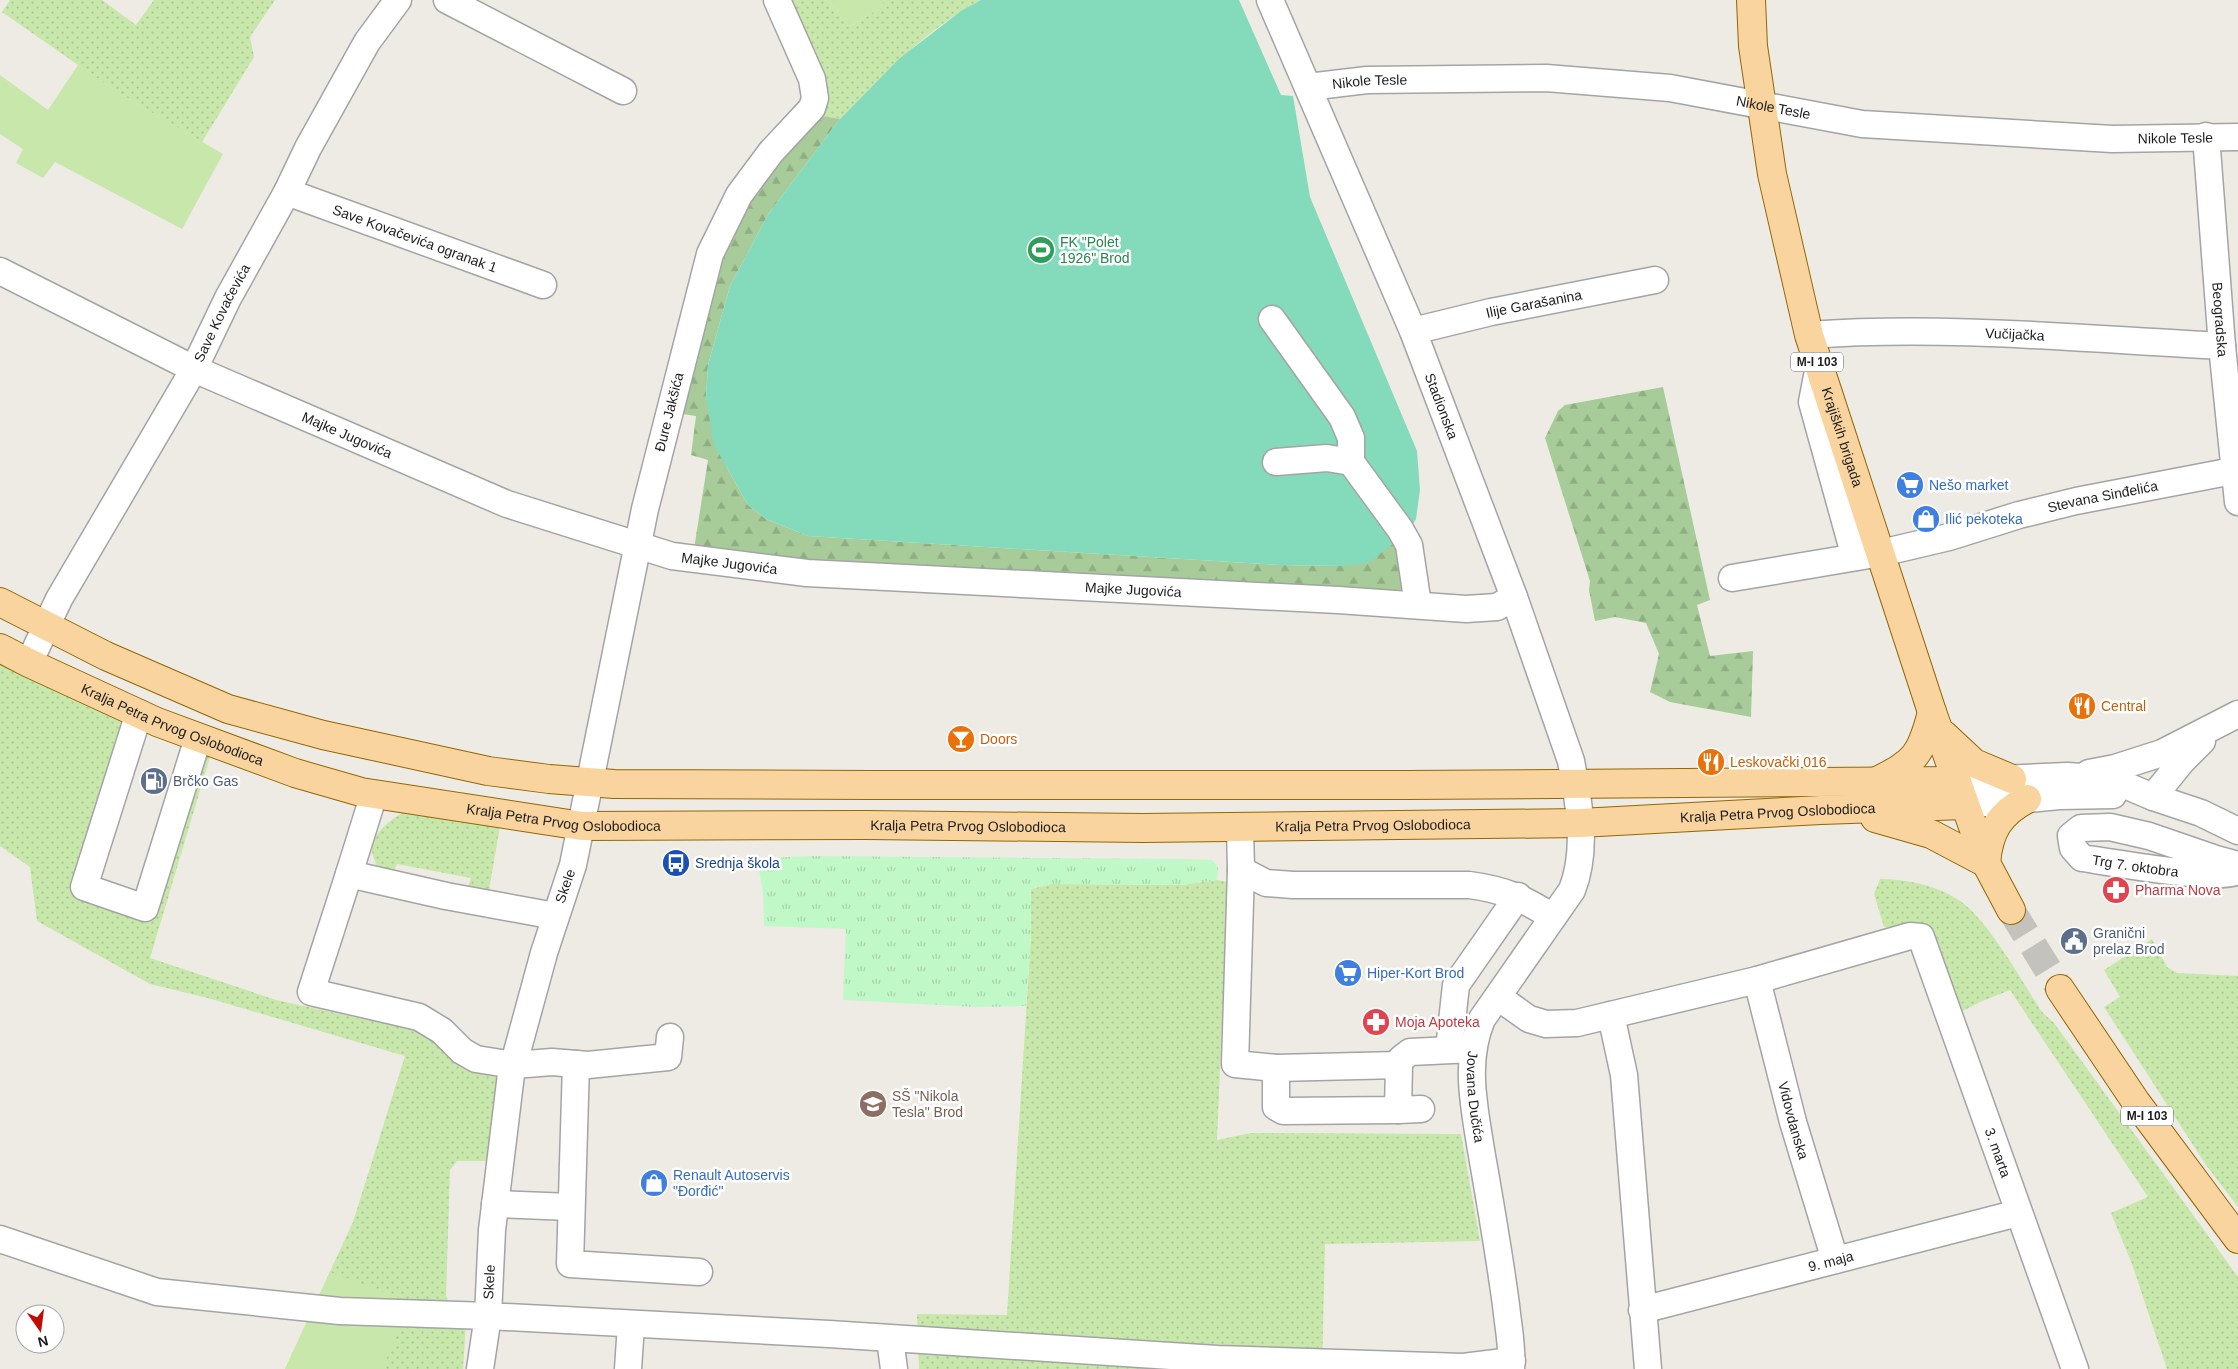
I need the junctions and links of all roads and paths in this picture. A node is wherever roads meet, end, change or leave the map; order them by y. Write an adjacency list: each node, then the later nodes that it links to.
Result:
1 (398, 0): 11 (street, Save Kovačevića)
2 (447, 0): 7 (street)
3 (777, 0): 24 (street, Đure Jakšića)
4 (1270, 0): 6 (street, Stadionska)
5 (1751, 0): 8 (main road, Krajiških brigada / M-I 103)
6 (1308, 88): 8 (street, Nikole Tesle); 16 (street, Stadionska)
7 (623, 91)
8 (1761, 106): 9 (street, Nikole Tesle); 17 (main road, Krajiških brigada / M-I 103)
9 (2206, 136): 10 (street, Nikole Tesle); 18 (street, Beogradska)
10 (2238, 137)
11 (288, 192): 14 (street, Save Kovačevića ogranak 1); 19 (street, Save Kovačevića)
12 (0, 271): 19 (street, Majke Jugovića)
13 (1655, 280): 16 (street, Ilije Garašanina)
14 (543, 285)
15 (1272, 319): 21 (street)
16 (1413, 331): 27 (street, Stadionska)
17 (1808, 334): 18 (street, Vučijačka); 25 (main road, Krajiških brigada / M-I 103)
18 (2222, 346): 22 (street, Beogradska)
19 (194, 369): 24 (street, Majke Jugovića); 30 (street, Save Kovačevića)
20 (1276, 462): 21 (street)
21 (1351, 462): 29 (street)
22 (2236, 470): 23 (street, Beogradska); 25 (street, Stevana Sinđelića)
23 (2238, 502)
24 (638, 545): 29 (street, Majke Jugovića); 39 (street, Đure Jakšića)
25 (1868, 555): 26 (street, Stevana Sinđelića); 33 (main road, Krajiških brigada / M-I 103)
26 (1732, 578)
27 (1514, 597): 29 (street, Majke Jugovića); 40 (street, Stadionska)
28 (0, 602): 30 (main road, Kralja Petra Prvog Oslobodioca)
29 (1418, 605)
30 (46, 627): 32 (street, Save Kovačevića); 39 (main road, Kralja Petra Prvog Oslobodioca)
31 (0, 648): 32 (main road, Kralja Petra Prvog Oslobodioca)
32 (29, 663): 34 (main road, Kralja Petra Prvog Oslobodioca)
33 (1932, 712): 41 (main road); 42 (main road); 43 (main road, Krajiških brigada / M-I 103)
34 (140, 713): 36 (main road, Kralja Petra Prvog Oslobodioca); 36 (street)
35 (2228, 719): 37 (street)
36 (198, 738): 44 (main road, Kralja Petra Prvog Oslobodioca)
37 (2172, 757): 38 (street); 45 (street); 47 (street)
38 (2067, 776): 42 (street); 45 (street)
39 (590, 782): 40 (main road, Kralja Petra Prvog Oslobodioca); 49 (street, Đure Jakšića)
40 (1575, 783): 41 (main road, Kralja Petra Prvog Oslobodioca); 48 (street, Stadionska)
41 (1874, 783): 43 (main road, Kralja Petra Prvog Oslobodioca)
42 (2020, 789): 43 (street); 45 (street); 52 (main road)
43 (1961, 793): 46 (main road, Kralja Petra Prvog Oslobodioca); 52 (main road, M-I 103)
44 (374, 794): 49 (main road, Kralja Petra Prvog Oslobodioca); 56 (street)
45 (2153, 798): 47 (street)
46 (1821, 810): 48 (main road, Kralja Petra Prvog Oslobodioca); 52 (main road)
47 (2201, 813): 51 (street)
48 (1580, 823): 50 (main road, Kralja Petra Prvog Oslobodioca); 60 (street, Jovana Dučića)
49 (582, 826): 50 (main road, Kralja Petra Prvog Oslobodioca); 59 (street, Skele)
50 (1240, 827): 54 (street)
51 (2238, 831)
52 (1986, 863): 58 (main road, M-I 103)
53 (2238, 865): 55 (street, Trg 7. oktobra)
54 (1241, 870): 57 (street); 70 (street)
55 (2238, 871)
56 (349, 874): 59 (street); 68 (street)
57 (1518, 896): 60 (street); 66 (street)
58 (2011, 910)
59 (555, 916): 68 (street, Skele)
60 (1553, 917): 63 (street, Jovana Dučića)
61 (1757, 980): 64 (street); 73 (street, 3. marta); 76 (street, Vidovdanska)
62 (2060, 989): 75 (main road, M-I 103)
63 (1498, 997): 64 (street); 66 (street, Jovana Dučića)
64 (1611, 1015): 78 (street)
65 (670, 1037): 67 (street)
66 (1461, 1049): 69 (street); 82 (street, Jovana Dučića)
67 (576, 1064): 68 (street); 72 (street)
68 (514, 1065): 71 (street, Skele)
69 (1399, 1066): 70 (street); 70 (street)
70 (1276, 1068)
71 (495, 1204): 72 (street); 79 (street, Skele)
72 (571, 1207): 77 (street)
73 (2018, 1213): 76 (street, 9. maja); 87 (street, 3. marta)
74 (0, 1239): 79 (street)
75 (2238, 1239)
76 (1835, 1260): 78 (street, 9. maja)
77 (699, 1272)
78 (1642, 1310): 86 (street)
79 (488, 1316): 80 (street, Skele); 83 (street)
80 (631, 1325): 81 (street, Skele); 84 (street)
81 (890, 1338): 82 (street, Skele); 85 (street)
82 (1512, 1365)
83 (480, 1369)
84 (628, 1369)
85 (894, 1369)
86 (1648, 1369)
87 (2075, 1369)

